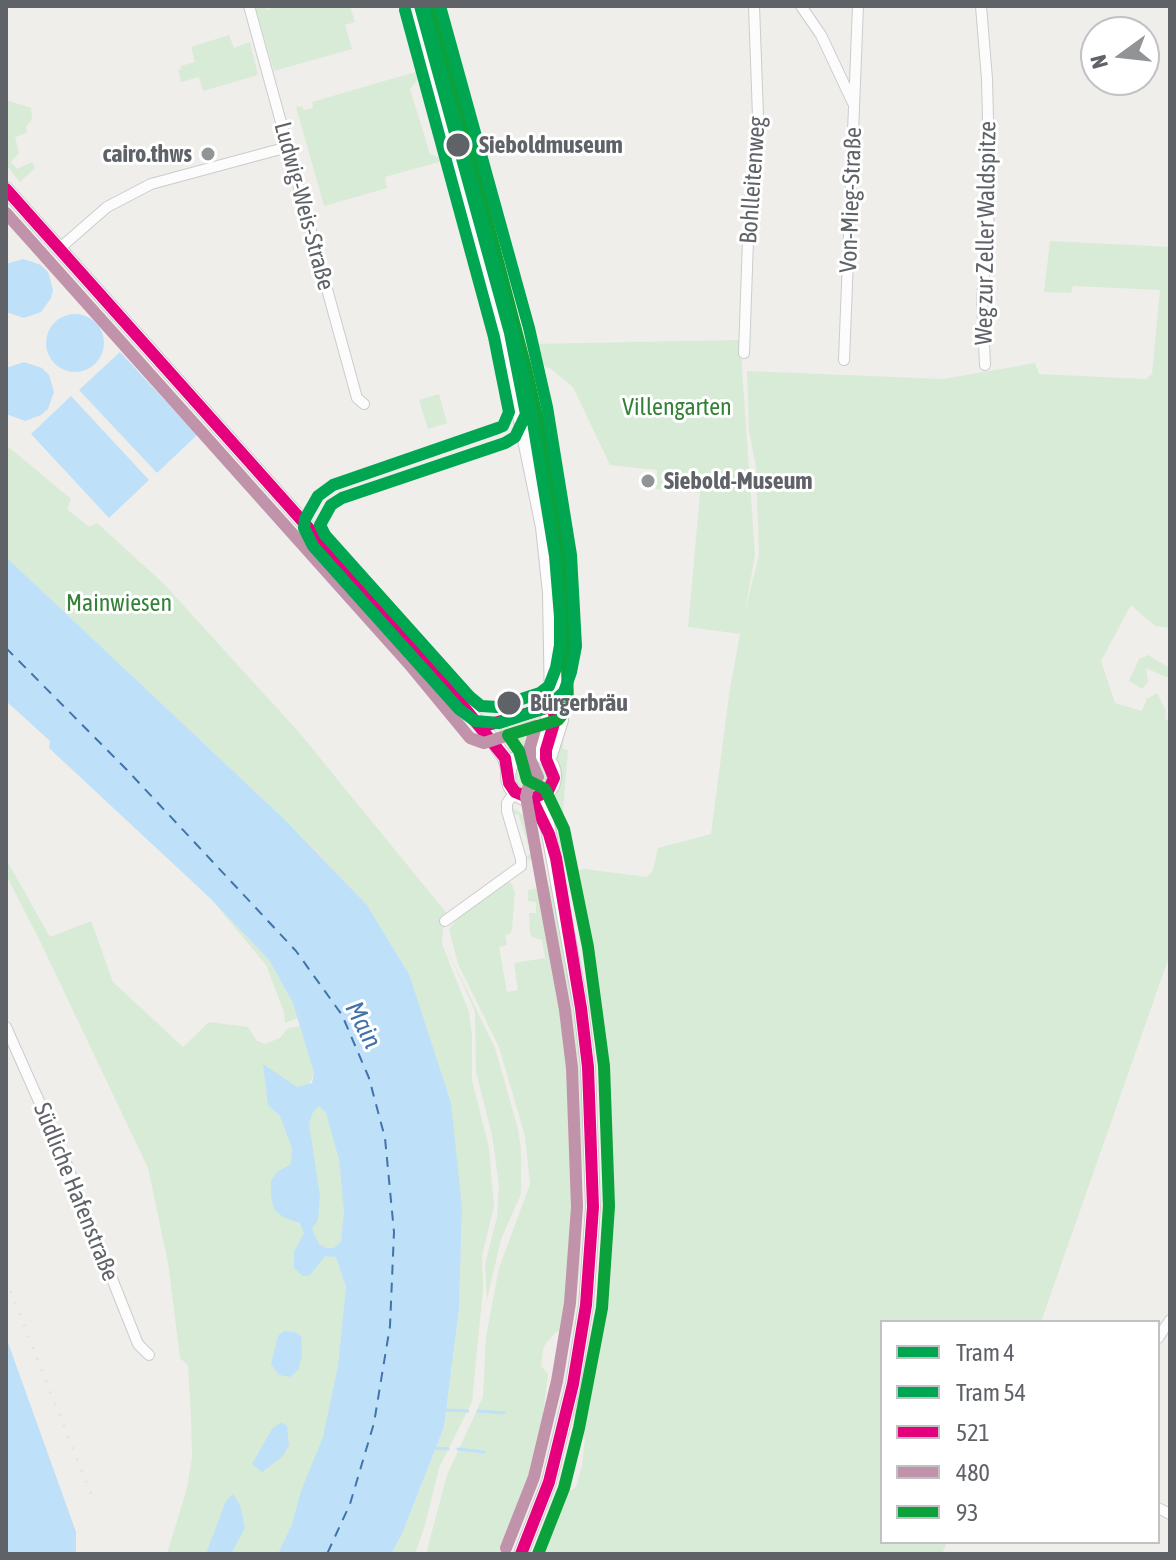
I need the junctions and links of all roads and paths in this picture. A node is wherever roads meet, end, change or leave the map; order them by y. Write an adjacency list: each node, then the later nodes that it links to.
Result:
1 (249, 6): 9 (street, Ludwig-Weis-Straße)
2 (414, 6): 12 (main road)
3 (430, 6): 11 (main road)
4 (754, 6): 16 (street, Bohlleitenweg)
5 (801, 6): 8 (street, Von-Mieg-Straße)
6 (858, 6): 8 (street)
7 (981, 6): 18 (street, Weg zur Zeller Waldspitze)
8 (854, 105): 17 (street, Von-Mieg-Straße)
9 (288, 147): 13 (street); 19 (street, Ludwig-Weis-Straße)
10 (6, 189): 13 (main road)
11 (488, 217): 12 (main road); 14 (main road)
12 (470, 221): 15 (main road)
13 (60, 248): 21 (main road)
14 (512, 303): 15 (main road); 20 (main road)
15 (494, 308): 20 (main road)
16 (744, 353)
17 (844, 360)
18 (985, 365)
19 (364, 404)
20 (543, 482): 23 (main road)
21 (491, 738): 22 (main road); 24 (main road)
22 (520, 756): 23 (main road); 24 (main road)
23 (542, 756): 26 (main road)
24 (509, 771): 25 (main road)
25 (512, 796): 26 (main road); 27 (street)
26 (537, 797): 30 (main road)
27 (445, 921)
28 (6, 1027): 29 (street, Südliche Hafenstraße)
29 (149, 1355)
30 (521, 1554)

